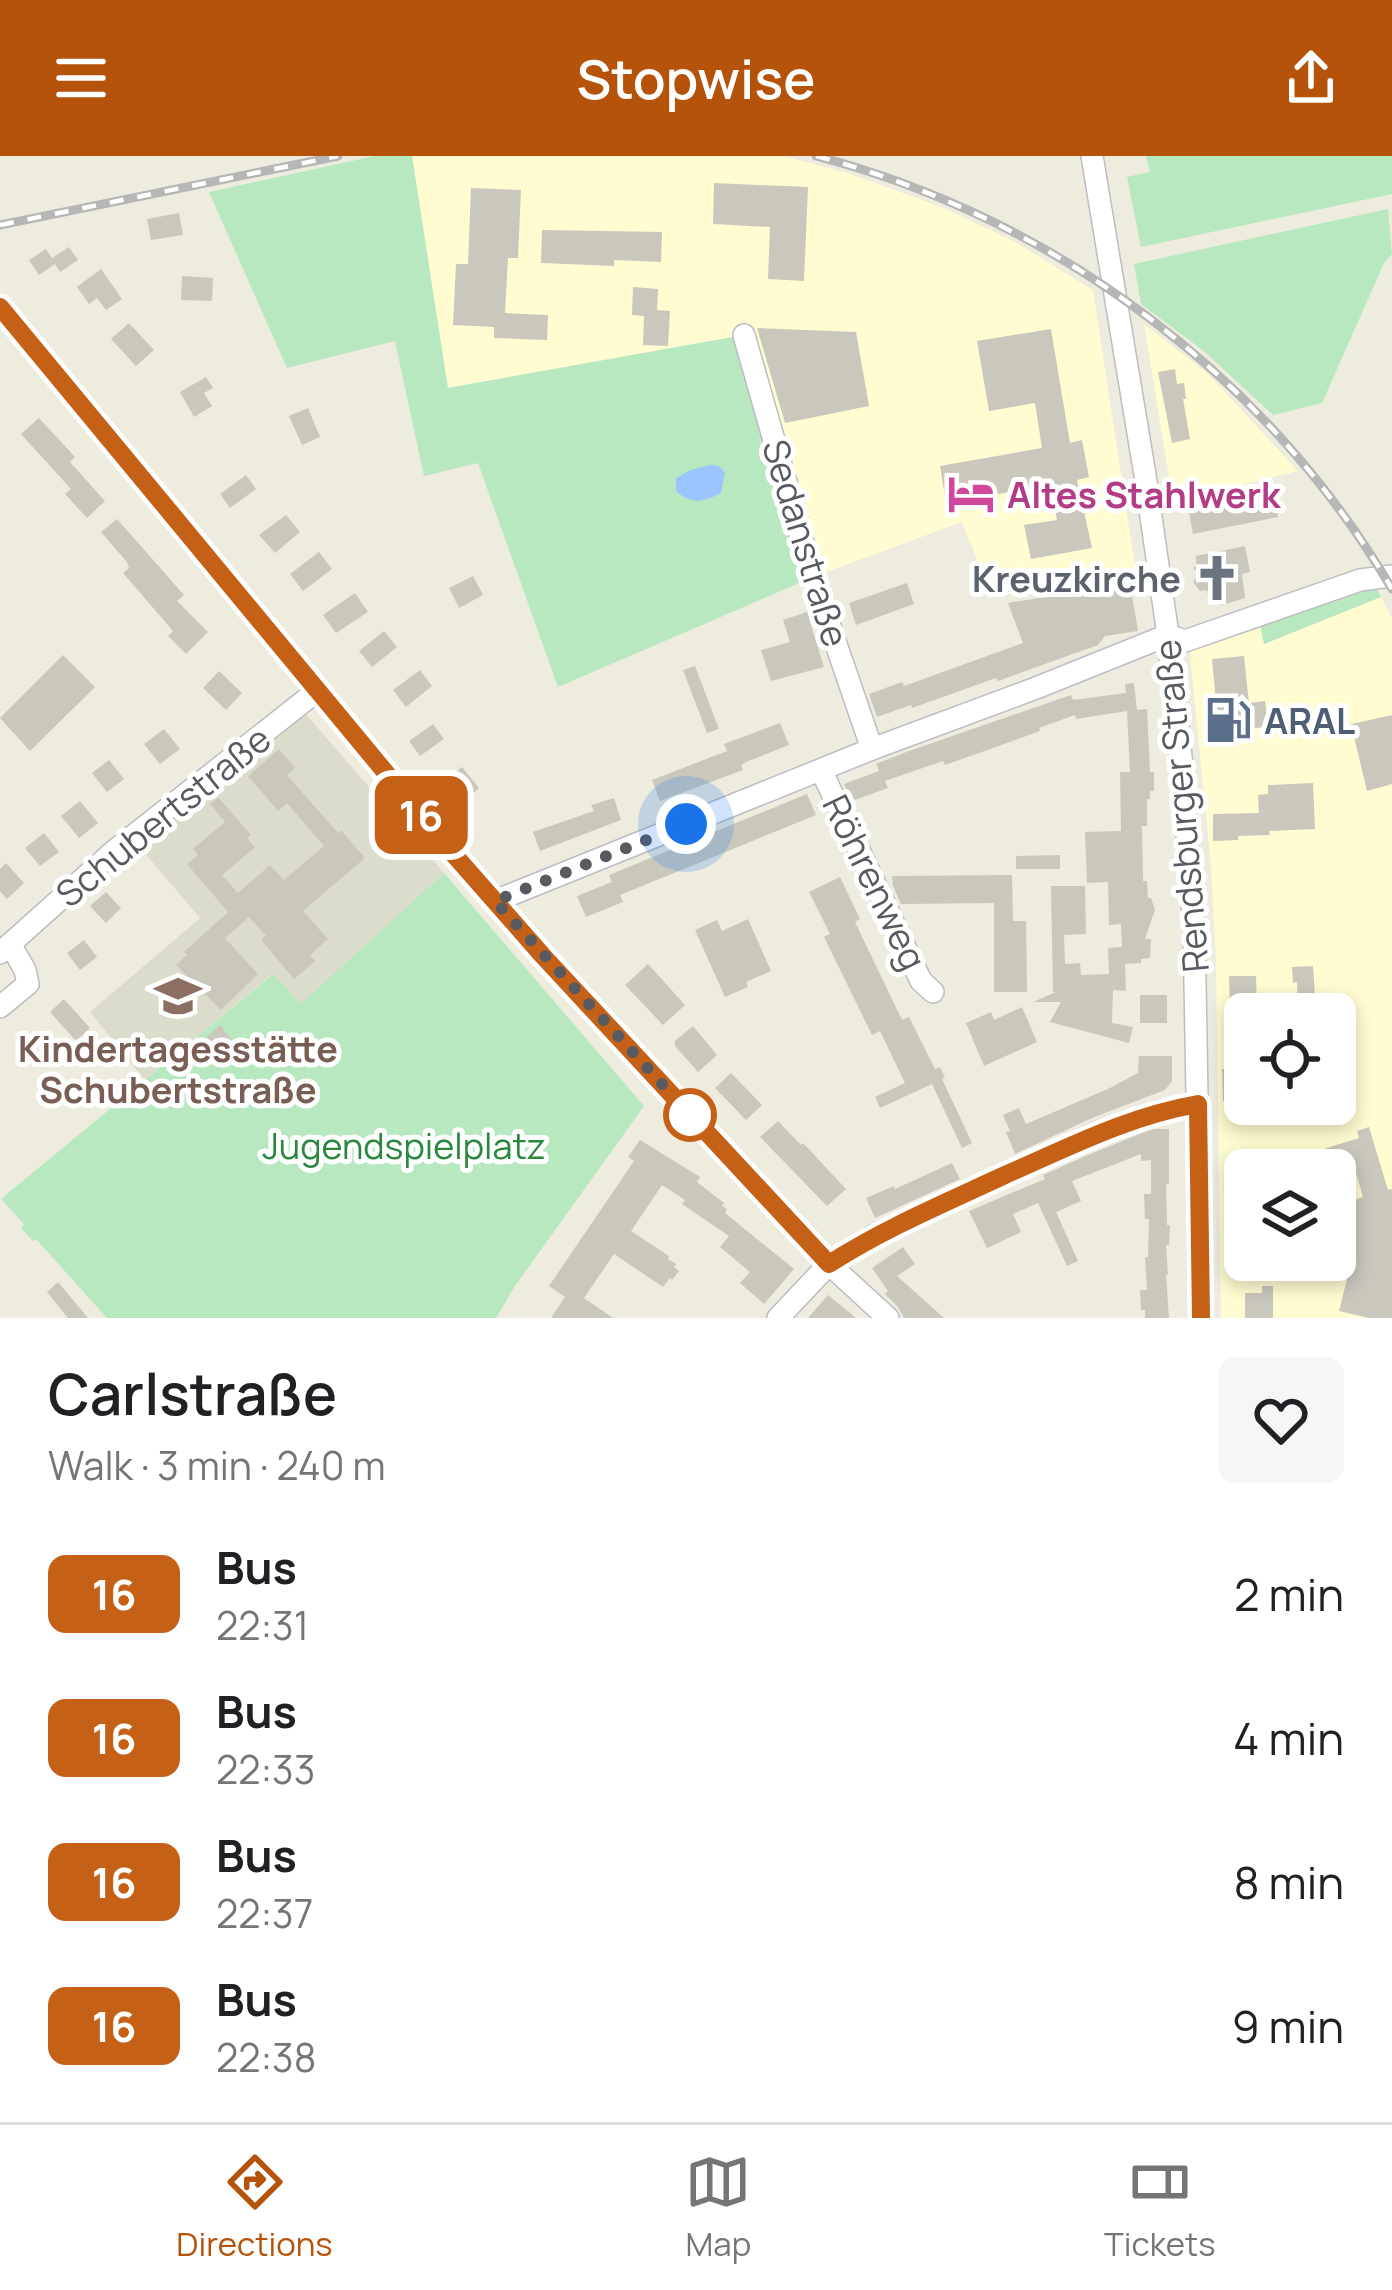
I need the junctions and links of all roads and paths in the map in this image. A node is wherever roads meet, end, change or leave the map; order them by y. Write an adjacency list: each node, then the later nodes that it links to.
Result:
1 (1092, 156): 5 (street, Rendsburger Straße)
2 (0, 307): 6 (street)
3 (744, 335): 7 (street, Sedanstraße)
4 (1392, 576): 5 (street)
5 (1168, 635): 7 (street); 13 (street, Rendsburger Straße)
6 (318, 690): 9 (street); 10 (street, Schubertstraße)
7 (872, 748): 8 (street)
8 (820, 770): 9 (street); 11 (street, Röhrenweg)
9 (495, 901): 14 (street)
10 (5, 948): 12 (street, Schubertstraße)
11 (933, 992)
12 (0, 1007)
13 (1198, 1104): 14 (street); 17 (street, Rendsburger Straße)
14 (829, 1264): 15 (street); 16 (street)
15 (778, 1318)
16 (888, 1318)
17 (1202, 1318)

